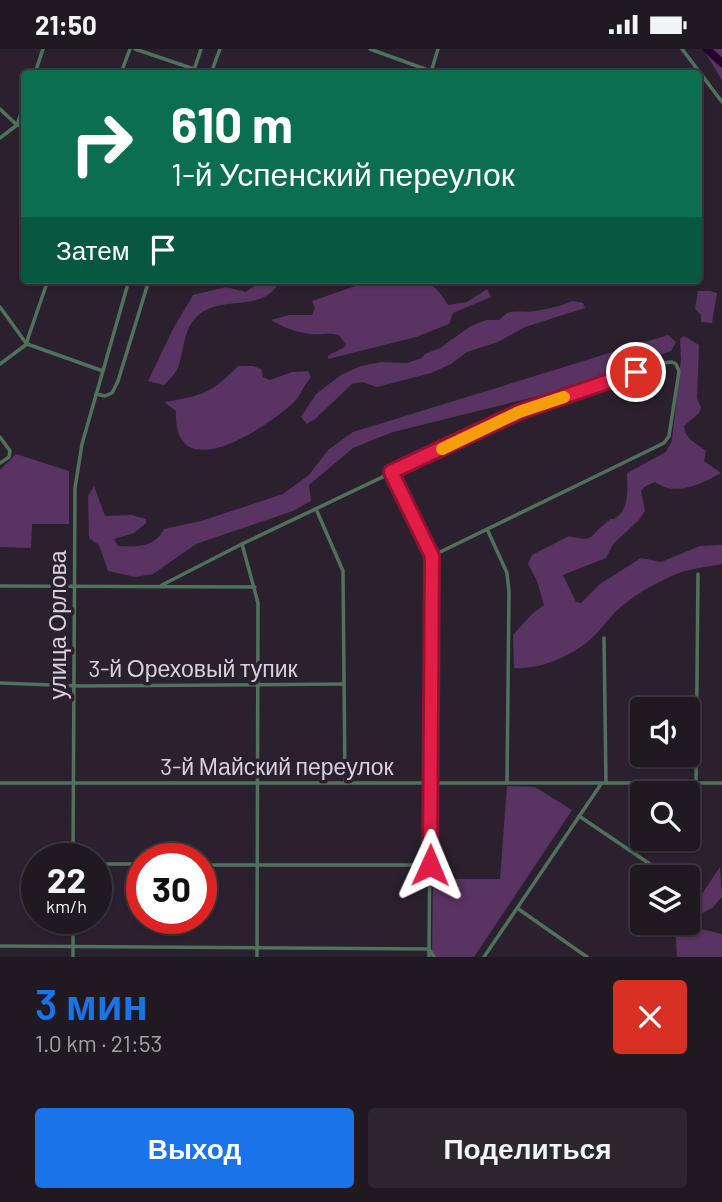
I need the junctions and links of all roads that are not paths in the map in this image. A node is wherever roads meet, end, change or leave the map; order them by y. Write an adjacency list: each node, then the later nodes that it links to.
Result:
1 (43, 49): 9 (street)
2 (130, 49): 10 (street)
3 (135, 49): 11 (street)
4 (201, 49): 12 (street)
5 (220, 49): 13 (street)
6 (370, 49): 14 (street)
7 (438, 49): 15 (street)
8 (682, 49): 16 (street)
9 (36, 70)
10 (122, 70)
11 (191, 70)
12 (194, 70)
13 (212, 70)
14 (424, 70)
15 (433, 70)
16 (698, 70)
17 (702, 76): 18 (street)
18 (722, 102)
19 (0, 109): 21 (street)
20 (21, 113): 21 (street)
21 (17, 125): 22 (street); 23 (street)
22 (21, 127)
23 (0, 138)
24 (47, 284): 28 (street)
25 (128, 284): 30 (street, улица Орлова)
26 (148, 284): 31 (street)
27 (0, 307): 28 (street)
28 (27, 344): 29 (street); 30 (street)
29 (0, 364)
30 (103, 371): 31 (street, улица Орлова)
31 (96, 394): 41 (street, улица Орлова)
32 (0, 437): 33 (street)
33 (0, 463)
34 (391, 472): 35 (street); 36 (street); 38 (street)
35 (316, 509): 37 (street); 46 (street)
36 (487, 529): 38 (street); 54 (street)
37 (242, 544): 42 (street); 43 (street)
38 (432, 556): 59 (street)
39 (698, 574): 49 (street)
40 (0, 586): 41 (street)
41 (74, 586): 42 (street); 47 (street, улица Орлова)
42 (162, 586): 43 (street)
43 (255, 587): 48 (street)
44 (604, 638): 55 (street)
45 (0, 683): 47 (street, 3-й Ореховый тупик)
46 (343, 684): 48 (street, 3-й Ореховый тупик); 53 (street)
47 (75, 685): 48 (street, 3-й Ореховый тупик); 51 (street, улица Орлова)
48 (257, 686): 52 (street)
49 (696, 781)
50 (0, 783): 51 (street, 3-й Майский переулок)
51 (74, 783): 52 (street, 3-й Майский переулок); 61 (street, улица Орлова)
52 (257, 783): 53 (street, 3-й Майский переулок); 63 (street)
53 (345, 783): 59 (street, 3-й Майский переулок)
54 (507, 783): 55 (street, 3-й Майский переулок); 59 (street, 3-й Майский переулок)
55 (603, 783): 56 (street, 3-й Майский переулок); 60 (street)
56 (630, 783)
57 (700, 783): 58 (street, 3-й Майский переулок)
58 (722, 783)
59 (431, 784): 64 (street)
60 (579, 816): 65 (street); 66 (street)
61 (74, 843)
62 (217, 865): 63 (street)
63 (258, 865): 64 (street); 70 (street)
64 (430, 865): 72 (street)
65 (651, 865)
66 (517, 908): 77 (street); 78 (street)
67 (72, 934): 69 (street)
68 (0, 946): 69 (street)
69 (72, 947): 70 (street); 73 (street)
70 (257, 947): 71 (street); 74 (street)
71 (356, 949): 72 (street); 75 (street)
72 (429, 949): 76 (street)
73 (72, 957)
74 (257, 957)
75 (355, 957)
76 (432, 957)
77 (484, 957)
78 (587, 957)

